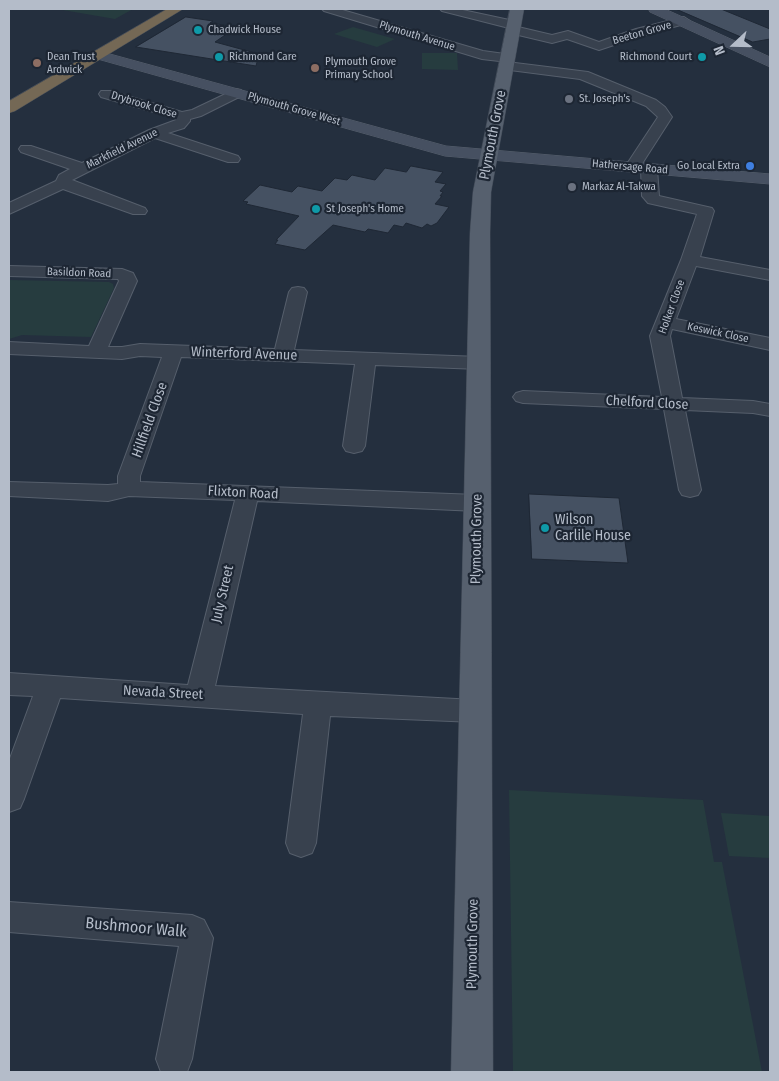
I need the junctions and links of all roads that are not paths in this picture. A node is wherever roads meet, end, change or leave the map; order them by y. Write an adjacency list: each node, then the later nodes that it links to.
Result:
1 (176, 9): 8 (highway)
2 (328, 9): 9 (street, Plymouth Avenue)
3 (446, 9): 7 (street, Beeton Grove)
4 (517, 9): 7 (main road, Plymouth Grove)
5 (655, 9): 6 (street)
6 (684, 21): 7 (street, Beeton Grove); 10 (street)
7 (514, 28): 9 (main road, Plymouth Grove)
8 (99, 55): 11 (street, Plymouth Grove West); 13 (highway)
9 (507, 62): 17 (main road, Plymouth Grove); 20 (street, Plymouth Avenue)
10 (770, 63)
11 (236, 93): 14 (street, Markfield Avenue); 17 (street, Plymouth Grove West)
12 (106, 94): 14 (street, Drybrook Close)
13 (10, 107)
14 (182, 116): 15 (street, Markfield Avenue)
15 (154, 133): 18 (street); 19 (street, Markfield Avenue)
16 (26, 149): 19 (street)
17 (490, 156): 20 (street, Hathersage Road); 36 (main road, Plymouth Grove)
18 (233, 160)
19 (82, 168): 22 (street, Markfield Avenue)
20 (641, 168): 21 (street, Hathersage Road); 25 (street, Holker Close)
21 (770, 179)
22 (64, 184): 23 (street, Markfield Avenue); 24 (street)
23 (9, 209)
24 (139, 211)
25 (690, 260): 27 (street); 29 (street, Holker Close)
26 (9, 271): 32 (street, Basildon Road)
27 (770, 275)
28 (298, 292): 34 (street)
29 (665, 322): 30 (street, Keswick Close); 38 (street, Holker Close)
30 (770, 344)
31 (9, 348): 32 (street, Winterford Avenue)
32 (96, 351): 33 (street, Winterford Avenue)
33 (174, 351): 34 (street, Winterford Avenue); 42 (street, Hillfield Close)
34 (283, 355): 35 (street, Winterford Avenue)
35 (366, 358): 36 (street, Winterford Avenue); 40 (street)
36 (480, 362): 45 (main road, Plymouth Grove)
37 (523, 397): 38 (street, Chelford Close)
38 (675, 404): 39 (street, Chelford Close); 43 (street, Holker Close)
39 (770, 410)
40 (354, 446)
41 (9, 489): 42 (street, Flixton Road)
42 (129, 489): 44 (street, Flixton Road)
43 (690, 490)
44 (248, 493): 45 (street, Flixton Road); 48 (street, July Street)
45 (477, 503): 50 (main road, Plymouth Grove)
46 (9, 684): 47 (street, Nevada Street)
47 (51, 686): 48 (street, Nevada Street); 51 (street)
48 (199, 695): 49 (street, Nevada Street)
49 (318, 704): 50 (street, Nevada Street); 52 (street)
50 (476, 710): 55 (main road, Plymouth Grove)
51 (9, 799)
52 (301, 843)
53 (9, 917): 54 (street, Bushmoor Walk)
54 (174, 1059)
55 (472, 1072)

